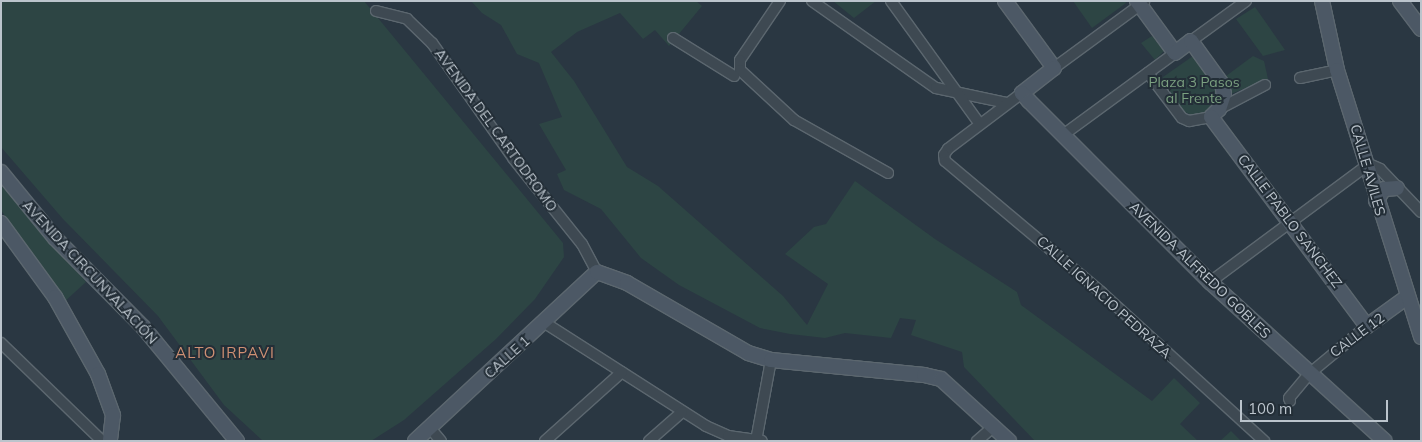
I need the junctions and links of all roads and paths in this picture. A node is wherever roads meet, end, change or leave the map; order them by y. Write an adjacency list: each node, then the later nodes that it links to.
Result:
1 (780, 1): 16 (street)
2 (812, 1): 20 (street)
3 (891, 1): 20 (street)
4 (1005, 1): 14 (street)
5 (1246, 1): 12 (street)
6 (1322, 1): 15 (street, CALLE AVILES)
7 (1140, 2): 13 (street); 14 (street)
8 (1403, 2): 10 (street)
9 (376, 11): 34 (street, AVENIDA DEL CARTODROMO)
10 (1421, 29)
11 (673, 38): 16 (street)
12 (1191, 42): 13 (street); 23 (street)
13 (1175, 53): 17 (street)
14 (1054, 68): 21 (street)
15 (1337, 70): 18 (street); 26 (street, CALLE AVILES)
16 (737, 73): 28 (street)
17 (1148, 73): 23 (street); 25 (street)
18 (1300, 78)
19 (1266, 85): 23 (street)
20 (957, 92): 22 (street); 24 (street)
21 (1022, 93): 22 (street); 25 (street, AVENIDA ALFREDO GOBLES)
22 (1007, 102): 24 (street)
23 (1215, 113): 32 (street, CALLE PABLO SANCHEZ)
24 (979, 123): 58 (street, CALLE IGNACIO PEDRAZA)
25 (1063, 135): 35 (street, AVENIDA ALFREDO GOBLES)
26 (1368, 164): 29 (street); 30 (street, CALLE AVILES); 32 (street)
27 (1, 172): 50 (street, AVENIDA CIRCUNVALACIÓN)
28 (888, 173)
29 (1397, 188): 30 (street); 31 (street)
30 (1376, 201): 36 (street, CALLE AVILES)
31 (1421, 212)
32 (1291, 220): 35 (street); 38 (street, CALLE PABLO SANCHEZ)
33 (1, 223): 49 (street)
34 (597, 272): 37 (street, CALLE 1); 41 (street)
35 (1210, 282): 43 (street, AVENIDA ALFREDO GOBLES)
36 (1407, 297): 38 (street, CALLE 12); 39 (street, CALLE AVILES)
37 (545, 323): 42 (street); 47 (street, CALLE 1)
38 (1367, 326): 43 (street, CALLE 12)
39 (1421, 337)
40 (1, 343): 48 (street)
41 (771, 360): 46 (street); 55 (street)
42 (622, 372): 45 (street); 53 (street)
43 (1308, 376): 44 (street, CALLE 12); 59 (street, AVENIDA ALFREDO GOBLES)
44 (1290, 401)
45 (682, 412): 54 (street); 55 (street)
46 (994, 426): 56 (street); 57 (street)
47 (430, 428): 51 (street, CALLE 1); 52 (street)
48 (102, 441)
49 (110, 441)
50 (237, 441)
51 (415, 441)
52 (441, 441)
53 (545, 441)
54 (649, 441)
55 (758, 441)
56 (977, 441)
57 (1008, 441)
58 (1264, 441)
59 (1385, 441)

